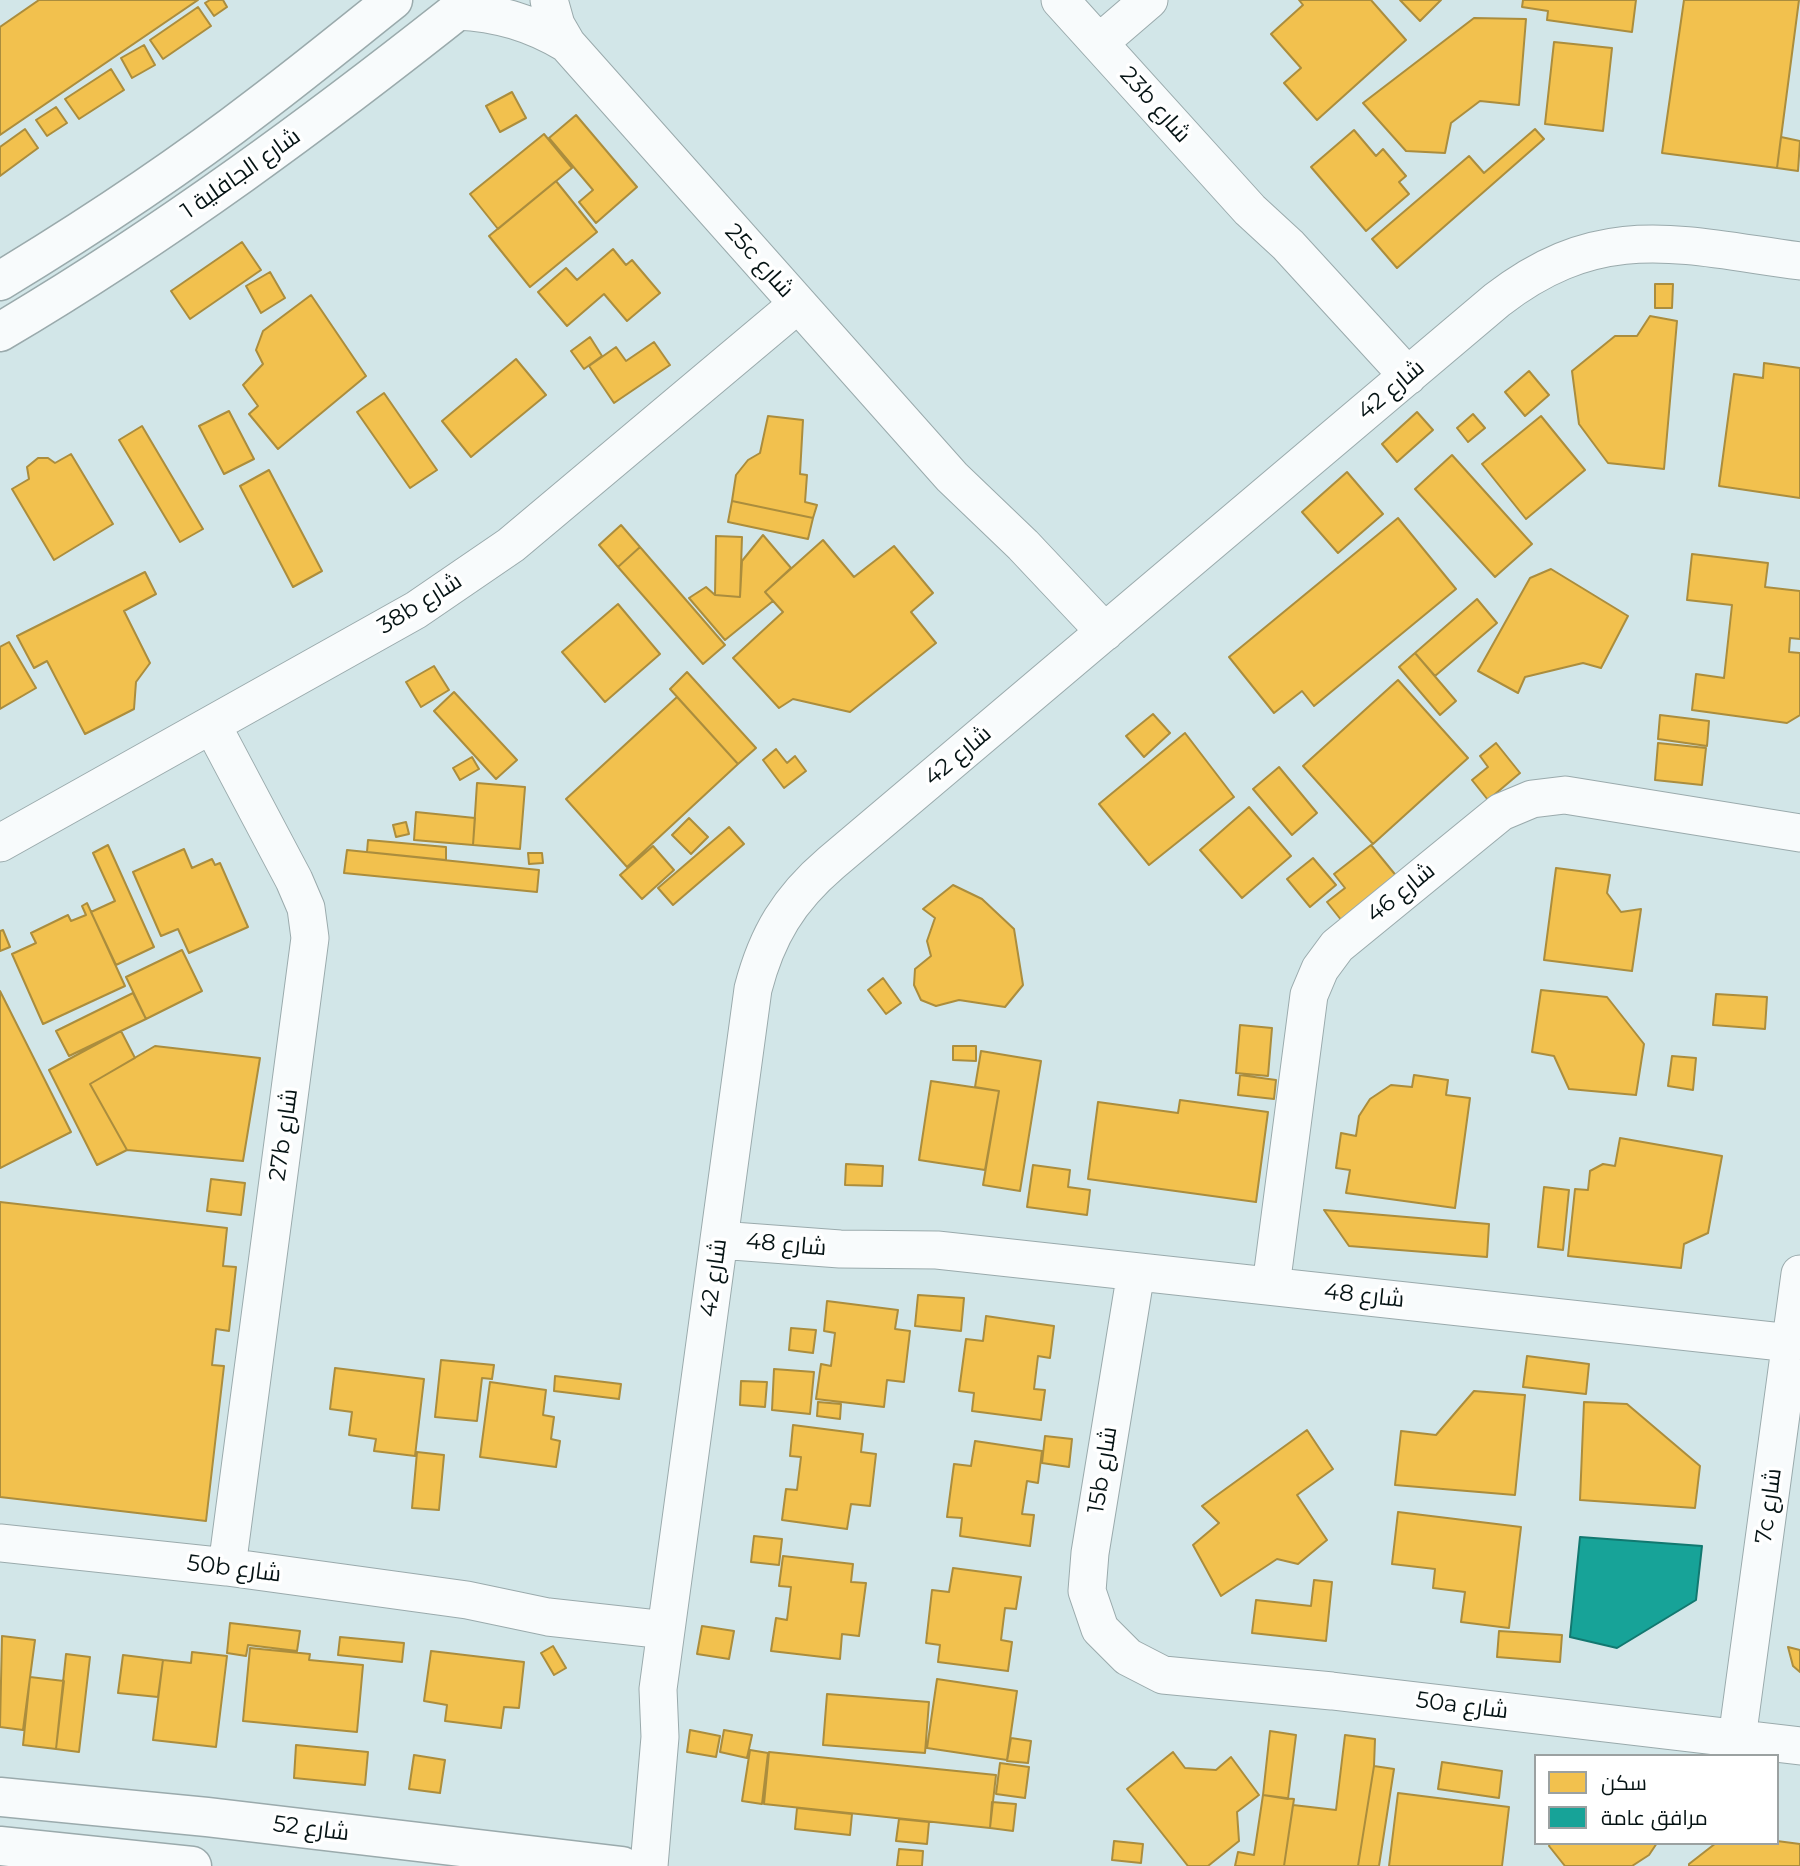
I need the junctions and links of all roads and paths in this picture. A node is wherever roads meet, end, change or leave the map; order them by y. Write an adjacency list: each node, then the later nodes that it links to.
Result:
1 (393, 0): 6 (street, شارع الجافلية 1)
2 (549, 0): 8 (street, 25c شارع)
3 (1060, 0): 7 (street, 23b شارع)
4 (1149, 0): 7 (street)
5 (464, 6): 8 (street, 25c شارع); 12 (street, شارع الجافلية 1)
6 (355, 16): 10 (street, شارع الجافلية 1)
7 (1099, 43): 13 (street, 23b شارع)
8 (567, 44): 11 (street, 25c شارع)
9 (1800, 261): 13 (street, شارع 42)
10 (0, 281)
11 (798, 304): 14 (street, 25c شارع); 15 (street, 38b شارع)
12 (0, 332)
13 (1398, 384): 14 (street, شارع 42)
14 (1094, 641): 18 (street, شارع 42)
15 (212, 725): 17 (street, 38b شارع); 24 (street, 27b شارع)
16 (1800, 833): 21 (street, شارع 46)
17 (0, 843)
18 (720, 1228): 19 (street, شارع 48); 25 (street, شارع 42)
19 (1136, 1272): 21 (street, شارع 48); 26 (street, 15b شارع)
20 (1800, 1274): 22 (street, 7c شارع)
21 (1272, 1286): 22 (street, شارع 48)
22 (1791, 1343): 28 (street, 7c شارع)
23 (0, 1543): 24 (street, 50b شارع)
24 (227, 1567): 25 (street, 50b شارع)
25 (668, 1620): 27 (street, شارع 42)
26 (1128, 1657): 28 (street, 50a شارع)
27 (658, 1689): 33 (street, شارع 42); 34 (street, شارع 42)
28 (1737, 1738): 29 (street, 50a شارع)
29 (1800, 1746)
30 (0, 1797): 33 (street, شارع 52)
31 (0, 1846): 32 (street)
32 (192, 1866)
33 (621, 1866)
34 (649, 1866)

